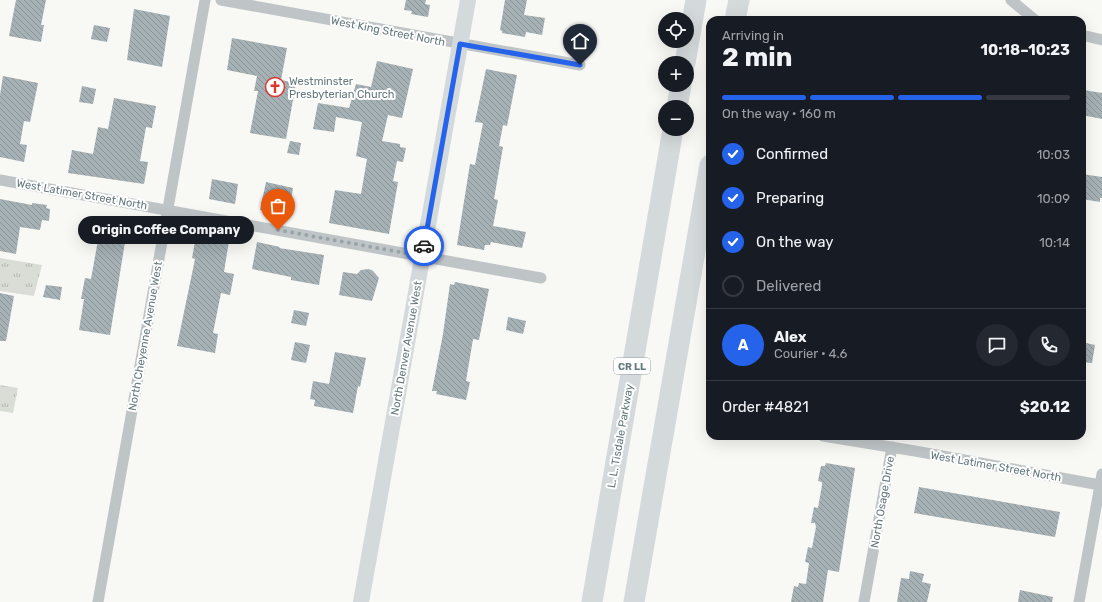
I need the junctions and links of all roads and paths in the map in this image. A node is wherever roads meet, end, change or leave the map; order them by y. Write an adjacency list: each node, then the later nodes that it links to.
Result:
1 (205, 0): 17 (street, North Cheyenne Avenue West)
2 (221, 0): 11 (street, West King Street North)
3 (468, 0): 11 (street, North Denver Avenue West)
4 (696, 0): 12 (highway)
5 (739, 0): 7 (highway)
6 (1011, 0): 8 (street)
7 (736, 16)
8 (1030, 16)
9 (1086, 36): 10 (street)
10 (1102, 40)
11 (460, 44): 13 (street, West King Street North); 18 (street, North Denver Avenue West)
12 (686, 56)
13 (580, 65)
14 (672, 136): 25 (highway, L. L. Tisdale Parkway / CR LL)
15 (0, 180): 17 (street, West Latimer Street North)
16 (706, 188): 26 (highway)
17 (168, 210): 18 (street, West Latimer Street North); 23 (street, North Cheyenne Avenue West)
18 (422, 256): 19 (street, West Latimer Street North); 24 (street, North Denver Avenue West)
19 (541, 278)
20 (848, 440): 21 (street, North Osage Drive)
21 (892, 447): 22 (street, West Latimer Street North); 27 (street, North Osage Drive)
22 (1101, 480): 28 (street)
23 (98, 602)
24 (362, 602)
25 (592, 602)
26 (634, 602)
27 (864, 602)
28 (1079, 602)

